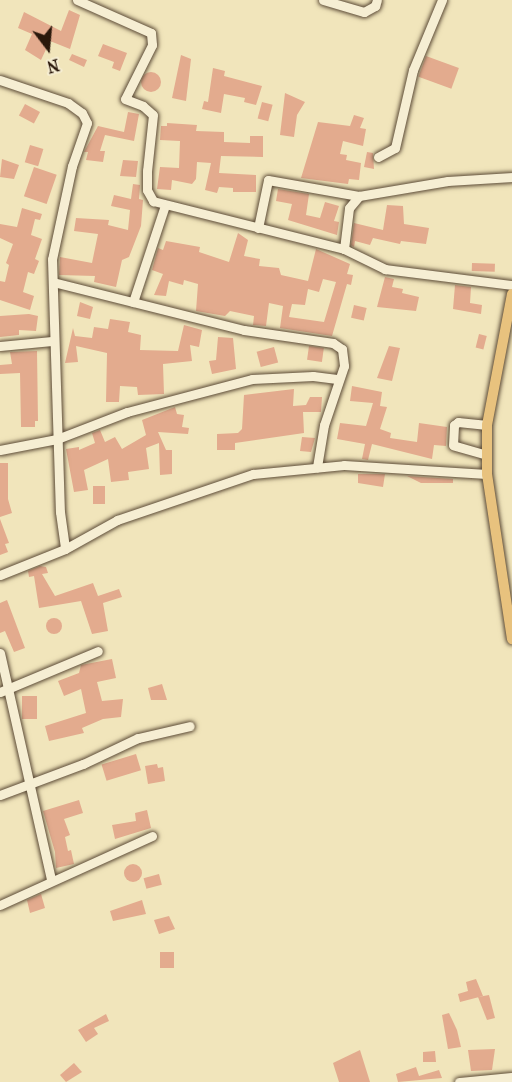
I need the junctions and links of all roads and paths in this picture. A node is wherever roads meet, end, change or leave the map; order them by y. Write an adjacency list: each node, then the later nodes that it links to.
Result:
1 (77, 0): 9 (street)
2 (323, 0): 3 (street)
3 (376, 0)
4 (442, 0): 6 (street)
5 (0, 80): 12 (street)
6 (378, 158)
7 (512, 177): 8 (street)
8 (359, 196): 10 (street); 11 (street)
9 (165, 205): 10 (street); 15 (street)
10 (258, 228): 11 (street)
11 (344, 249): 13 (street)
12 (53, 282): 15 (street); 16 (street)
13 (512, 285)
14 (512, 294): 19 (main road)
15 (133, 302): 18 (street)
16 (52, 341): 17 (street); 20 (street)
17 (0, 346)
18 (337, 379): 20 (street); 23 (street)
19 (487, 425): 22 (main road); 22 (street)
20 (57, 439): 21 (street); 25 (street)
21 (0, 450)
22 (487, 455): 24 (main road)
23 (317, 467): 24 (street); 25 (street)
24 (487, 474): 27 (main road)
25 (65, 549): 26 (street)
26 (0, 575)
27 (512, 639)
28 (98, 651): 30 (street)
29 (0, 653): 30 (street)
30 (4, 690): 32 (street)
31 (190, 726): 32 (street)
32 (29, 783): 33 (street); 35 (street)
33 (0, 795)
34 (152, 836): 35 (street)
35 (51, 879): 36 (street)
36 (0, 905)
37 (512, 1077): 38 (street)
38 (459, 1082)

